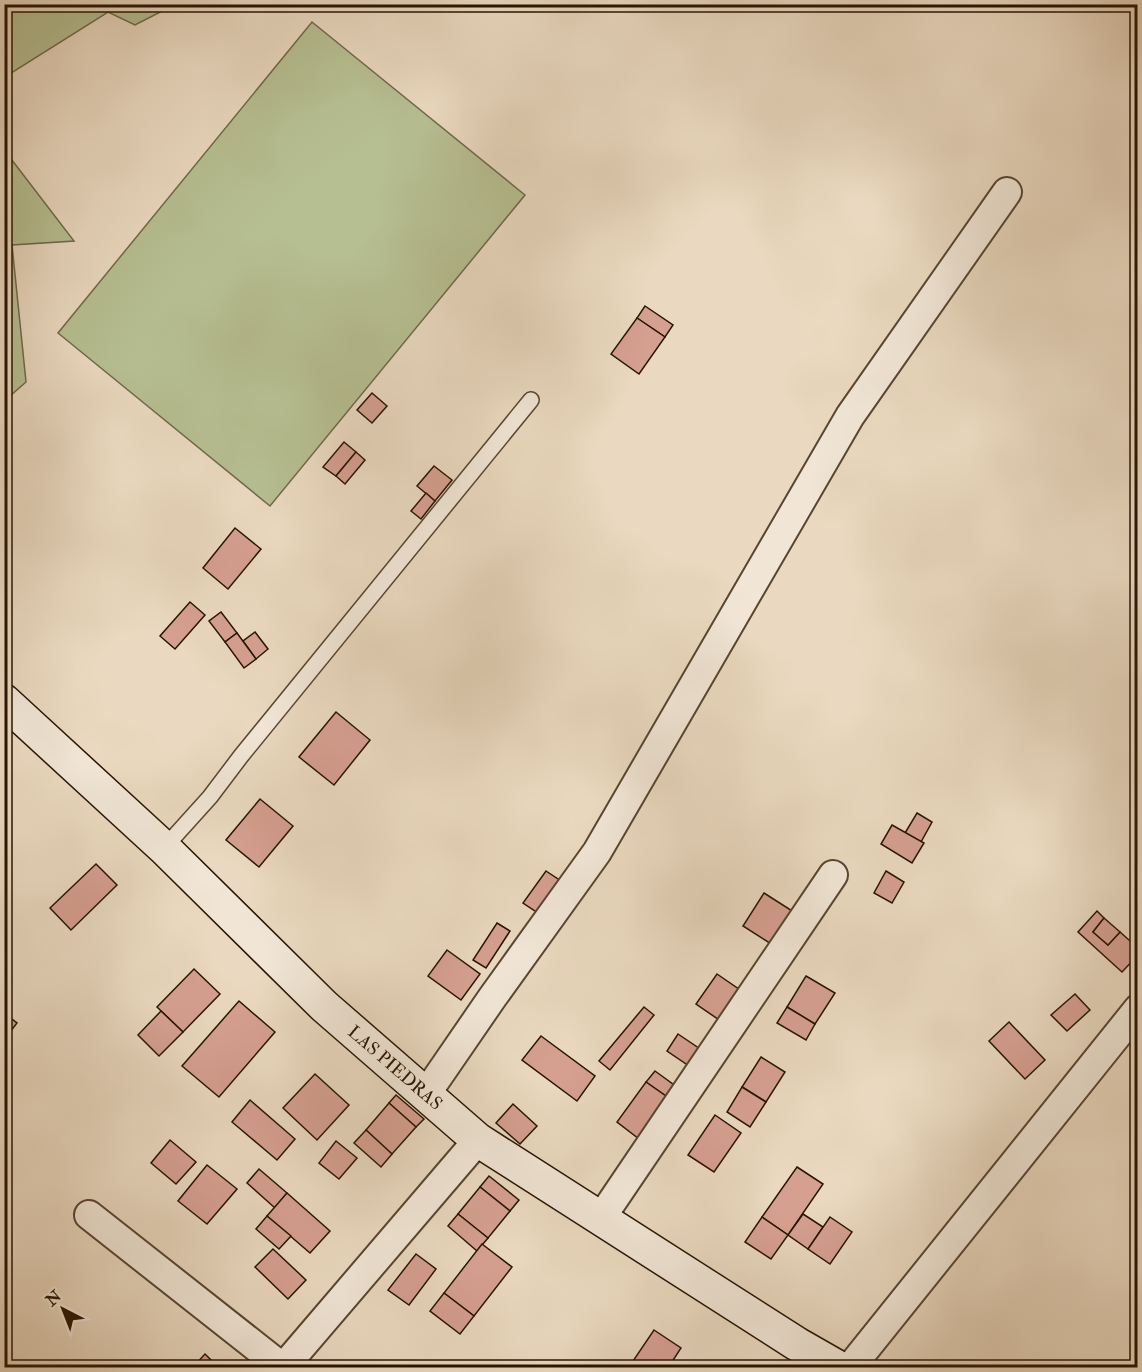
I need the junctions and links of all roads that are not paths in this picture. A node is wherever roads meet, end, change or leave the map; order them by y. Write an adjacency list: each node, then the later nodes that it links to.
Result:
1 (1007, 192): 7 (street)
2 (531, 400): 4 (lane)
3 (4, 701): 4 (street, LAS PIEDRAS)
4 (164, 848): 7 (street, LAS PIEDRAS)
5 (833, 875): 10 (street)
6 (1137, 1009): 13 (street)
7 (426, 1094): 8 (street, LAS PIEDRAS)
8 (478, 1140): 10 (street, LAS PIEDRAS); 11 (street)
9 (89, 1215): 11 (street)
10 (601, 1218): 12 (street, LAS PIEDRAS)
11 (283, 1368)
12 (838, 1368)
13 (849, 1368)

